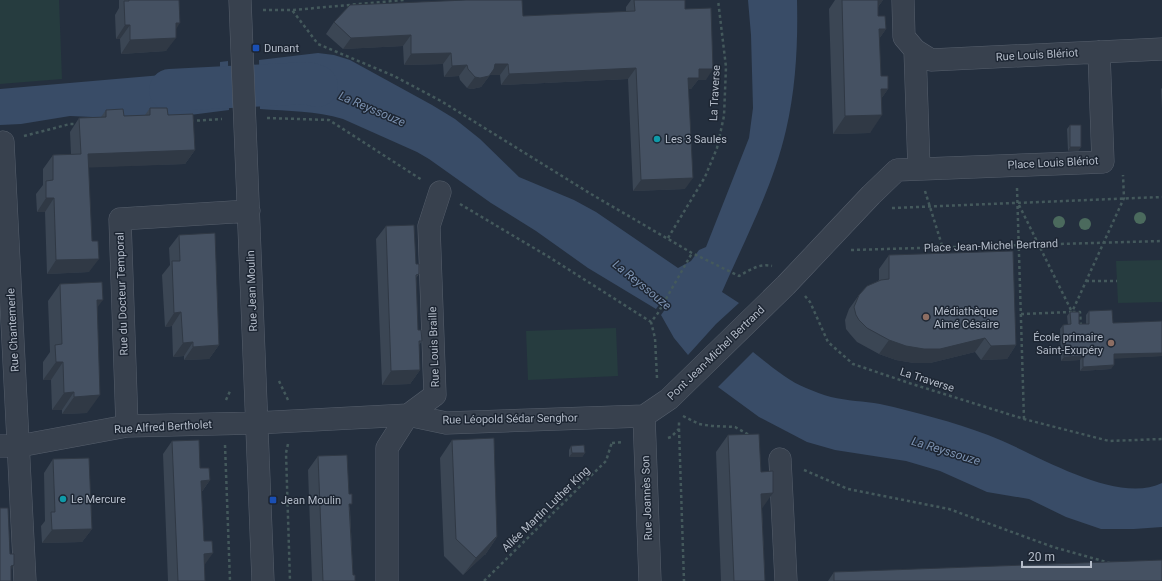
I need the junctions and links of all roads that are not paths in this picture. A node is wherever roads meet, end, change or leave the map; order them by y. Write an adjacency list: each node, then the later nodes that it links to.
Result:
1 (903, 0): 3 (street)
2 (240, 5): 9 (street, Rue Jean Moulin)
3 (915, 50): 5 (street, Rue Louis Blériot); 7 (street)
4 (1162, 50): 5 (street, Rue Louis Blériot)
5 (1099, 52): 7 (street, Place Louis Blériot)
6 (3, 142): 15 (street, Rue Chantemerle)
7 (919, 170): 10 (street, Place Louis Blériot)
8 (440, 192): 11 (street, Rue Louis Braille)
9 (249, 211): 13 (street, Rue Jean Moulin); 14 (street, Rue du Docteur Temporal)
10 (788, 283): 12 (street, Pont Jean-Michel Bertrand)
11 (408, 415): 12 (street, Rue Léopold Sédar Senghor); 13 (street, Rue Léopold Sédar Senghor); 19 (street, Rue Louis Braille)
12 (644, 416): 20 (street, Rue Joannès Son)
13 (256, 424): 14 (street, Rue Alfred Bertholet); 18 (street, Rue Jean Moulin)
14 (127, 426): 15 (street, Rue Alfred Bertholet)
15 (9, 446): 17 (street, Rue Chantemerle)
16 (780, 459): 21 (street)
17 (25, 581)
18 (263, 581)
19 (387, 581)
20 (650, 581)
21 (786, 581)

